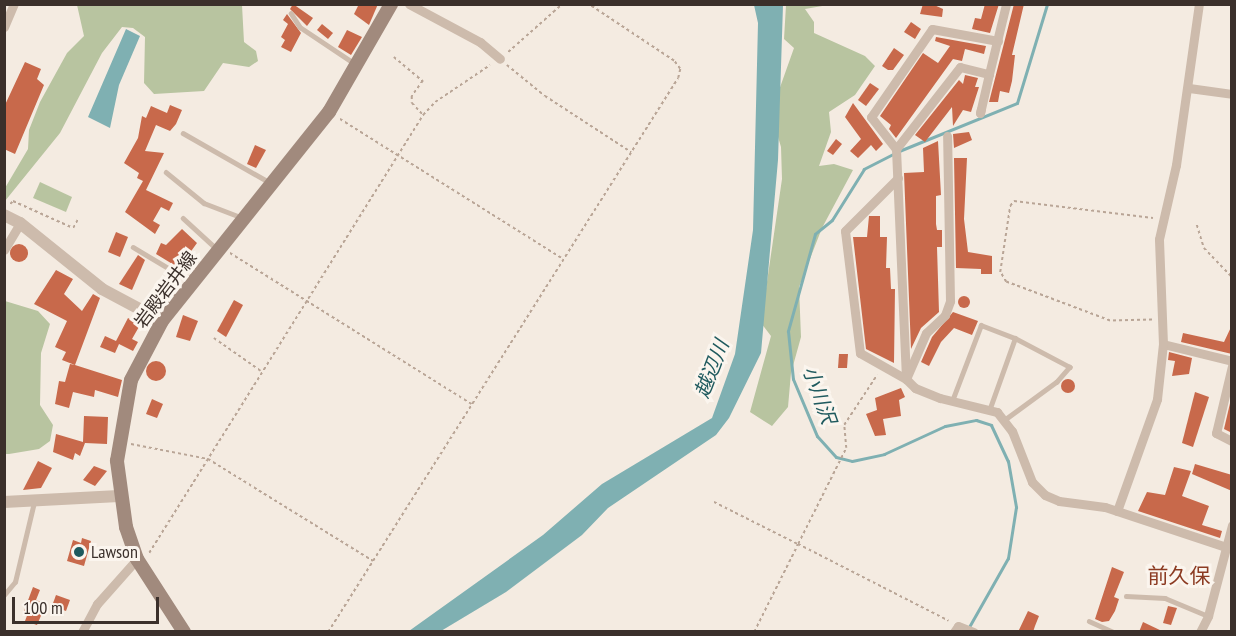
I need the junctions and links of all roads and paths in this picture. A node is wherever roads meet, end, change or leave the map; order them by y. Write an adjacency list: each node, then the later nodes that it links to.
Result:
1 (14, 4): 9 (street)
2 (391, 4): 13 (main road, 岩殿岩井線)
3 (409, 4): 12 (street)
4 (562, 4): 12 (path)
5 (588, 4): 23 (path)
6 (1006, 4): 10 (street)
7 (1199, 4): 15 (street)
8 (291, 13): 13 (lane)
9 (4, 27)
10 (998, 41): 14 (street); 22 (street)
11 (394, 57): 19 (path)
12 (500, 59): 19 (path); 23 (path)
13 (358, 66): 18 (main road, 岩殿岩井線)
14 (989, 74): 17 (street); 22 (street)
15 (1189, 88): 16 (street); 32 (street)
16 (1232, 94)
17 (981, 109)
18 (329, 112): 24 (path); 27 (main road, 岩殿岩井線)
19 (423, 115): 24 (path)
20 (183, 133): 27 (lane)
21 (947, 136): 51 (street)
22 (896, 149): 26 (street)
23 (633, 153): 38 (path)
24 (398, 156): 38 (path); 41 (path)
25 (165, 172): 31 (lane)
26 (898, 178): 49 (street); 51 (street)
27 (274, 185): 31 (main road, 岩殿岩井線)
28 (7, 211): 30 (path); 33 (street)
29 (183, 218): 36 (lane)
30 (78, 219)
31 (246, 219): 36 (main road, 岩殿岩井線)
32 (1162, 219): 42 (street); 42 (path)
33 (20, 222): 37 (street); 43 (street)
34 (1197, 225): 39 (path)
35 (133, 247): 40 (lane)
36 (221, 249): 40 (main road, 岩殿岩井線); 41 (path)
37 (4, 250)
38 (563, 259): 53 (path)
39 (1232, 277)
40 (193, 283): 43 (main road, 岩殿岩井線)
41 (308, 300): 50 (path); 53 (path)
42 (1160, 320): 46 (street)
43 (162, 321): 56 (main road, 岩殿岩井線)
44 (214, 338): 50 (path)
45 (1016, 338): 52 (lane); 54 (lane); 55 (lane)
46 (1163, 344): 47 (street); 63 (street)
47 (1232, 361)
48 (1232, 366): 57 (street)
49 (882, 368): 51 (street); 65 (path)
50 (261, 372): 58 (path)
51 (906, 379): 52 (street)
52 (952, 401): 54 (street)
53 (472, 404): 68 (path)
54 (990, 408): 55 (street)
55 (1005, 420): 63 (street)
56 (118, 440): 58 (path); 59 (main road, 岩殿岩井線)
57 (1232, 441)
58 (208, 459): 67 (path); 68 (path)
59 (119, 496): 60 (street); 67 (main road, 岩殿岩井線)
60 (34, 501): 61 (street); 69 (lane)
61 (4, 502)
62 (714, 502): 65 (path)
63 (1117, 511): 66 (street)
64 (1232, 525): 66 (street)
65 (798, 544): 73 (path); 77 (path)
66 (1226, 547): 71 (street)
67 (139, 561): 74 (street); 75 (main road, 岩殿岩井線)
68 (374, 561): 76 (path)
69 (4, 595)
70 (1126, 596): 71 (lane)
71 (1208, 616): 80 (street)
72 (1089, 621): 79 (lane)
73 (956, 628): 78 (street)
74 (82, 632)
75 (184, 632)
76 (327, 632)
77 (754, 632)
78 (974, 632)
79 (1114, 632)
80 (1200, 632)

